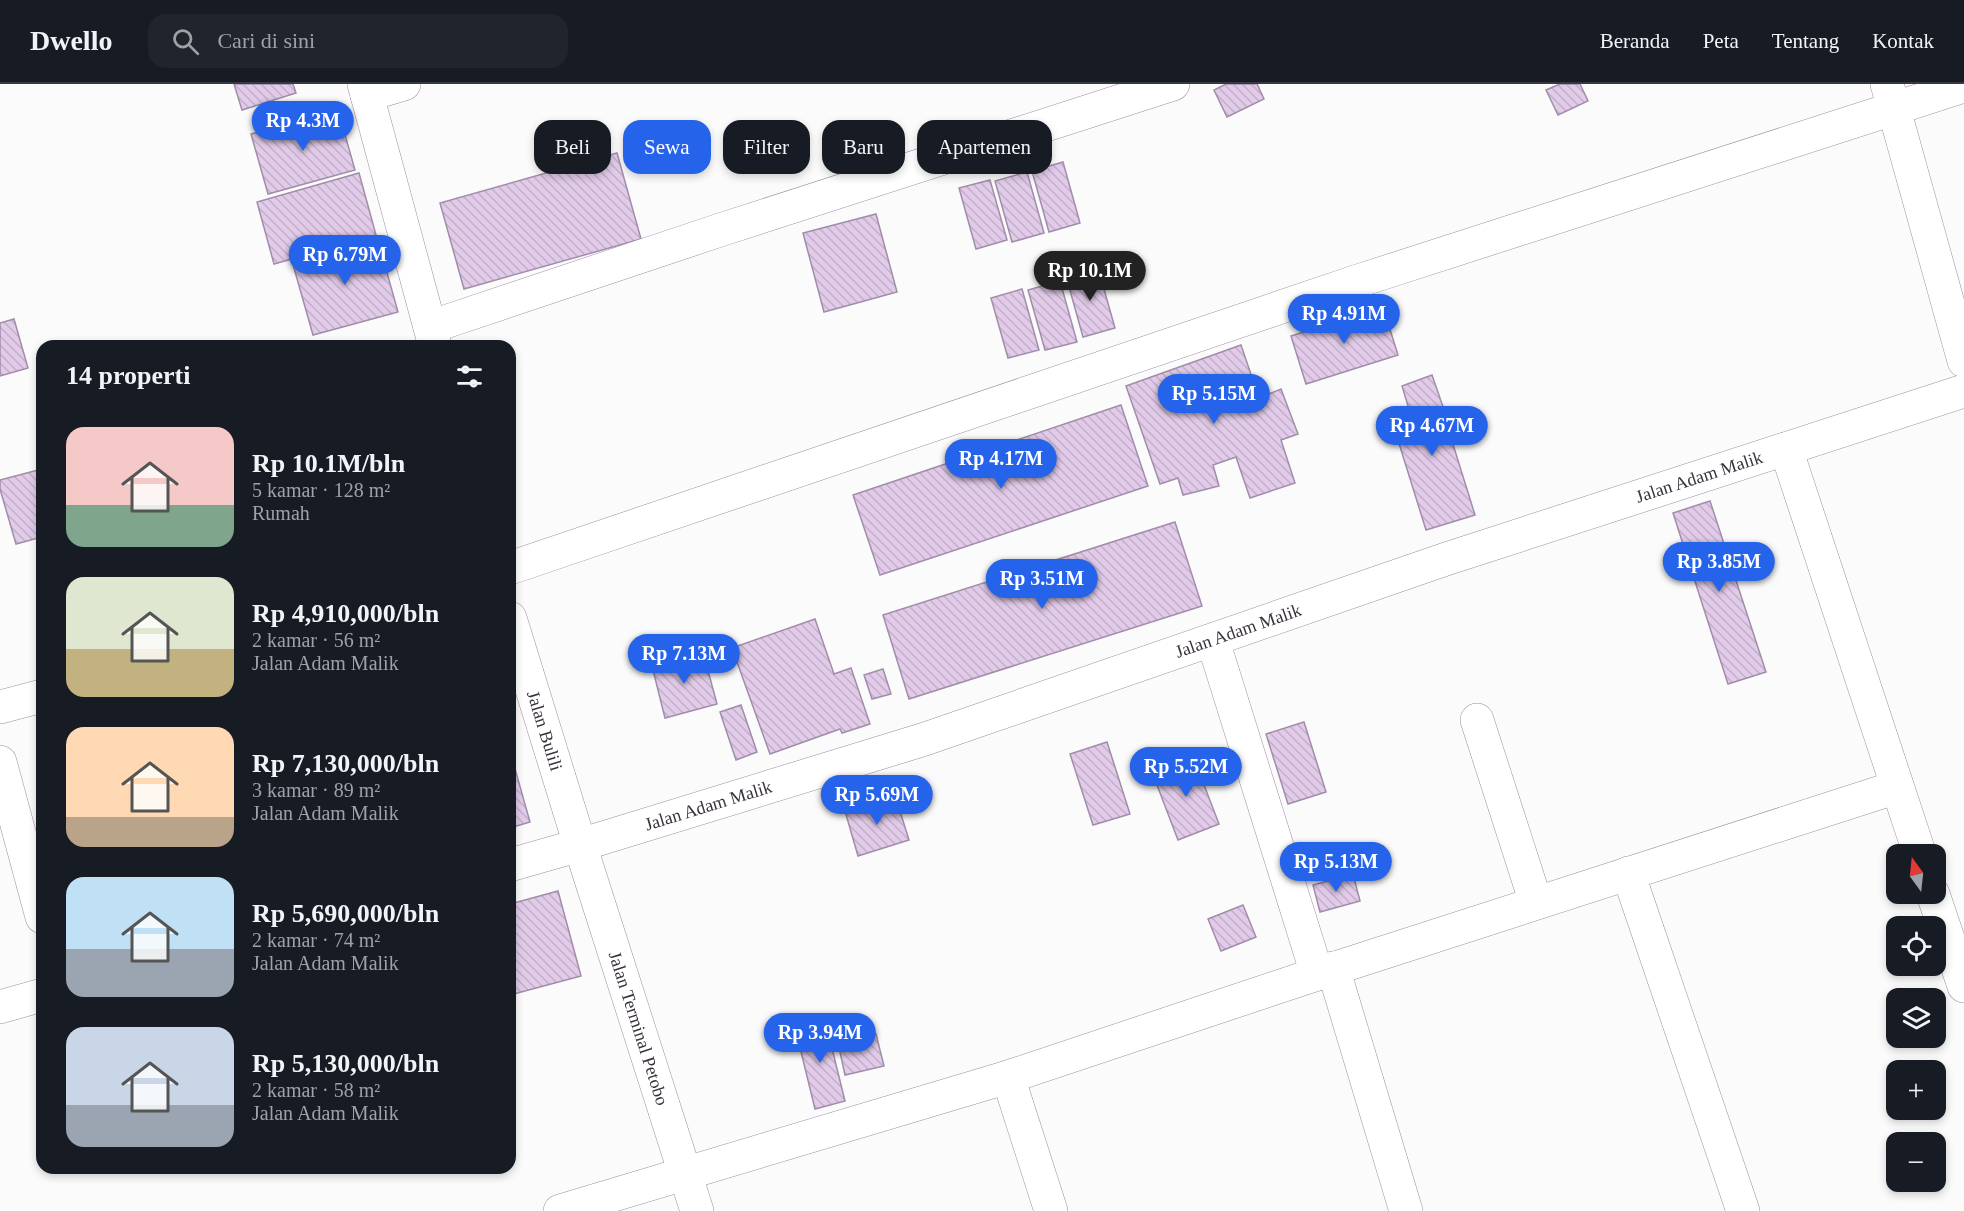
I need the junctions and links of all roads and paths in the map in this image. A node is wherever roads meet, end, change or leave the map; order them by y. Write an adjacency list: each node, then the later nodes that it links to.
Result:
1 (404, 84): 4 (street)
2 (1173, 84): 6 (street)
3 (1964, 86): 5 (street)
4 (366, 89): 6 (street)
5 (1890, 97): 7 (street); 10 (street)
6 (433, 337)
7 (1964, 361)
8 (1964, 391): 9 (street, Jalan Adam Malik)
9 (1786, 449): 12 (street, Jalan Adam Malik); 17 (street)
10 (516, 566)
11 (516, 637): 19 (street, Jalan Bulili)
12 (1213, 641): 19 (street, Jalan Adam Malik); 25 (street)
13 (36, 698): 14 (street)
14 (0, 707)
15 (1477, 720): 23 (street)
16 (0, 762): 22 (street)
17 (1897, 787): 18 (street); 21 (street)
18 (1916, 844)
19 (580, 845): 20 (street, Jalan Adam Malik); 30 (street, Jalan Terminal Petobo)
20 (516, 863)
21 (1628, 873): 23 (street); 35 (street)
22 (36, 895)
23 (1536, 903): 25 (street)
24 (1936, 904): 26 (street)
25 (1325, 971): 29 (street); 34 (street)
26 (1964, 986)
27 (36, 997): 28 (street)
28 (0, 1007)
29 (1008, 1077): 30 (street); 33 (street)
30 (686, 1174): 31 (street); 32 (street, Jalan Terminal Petobo)
31 (560, 1211)
32 (697, 1211)
33 (1052, 1211)
34 (1406, 1211)
35 (1743, 1211)

